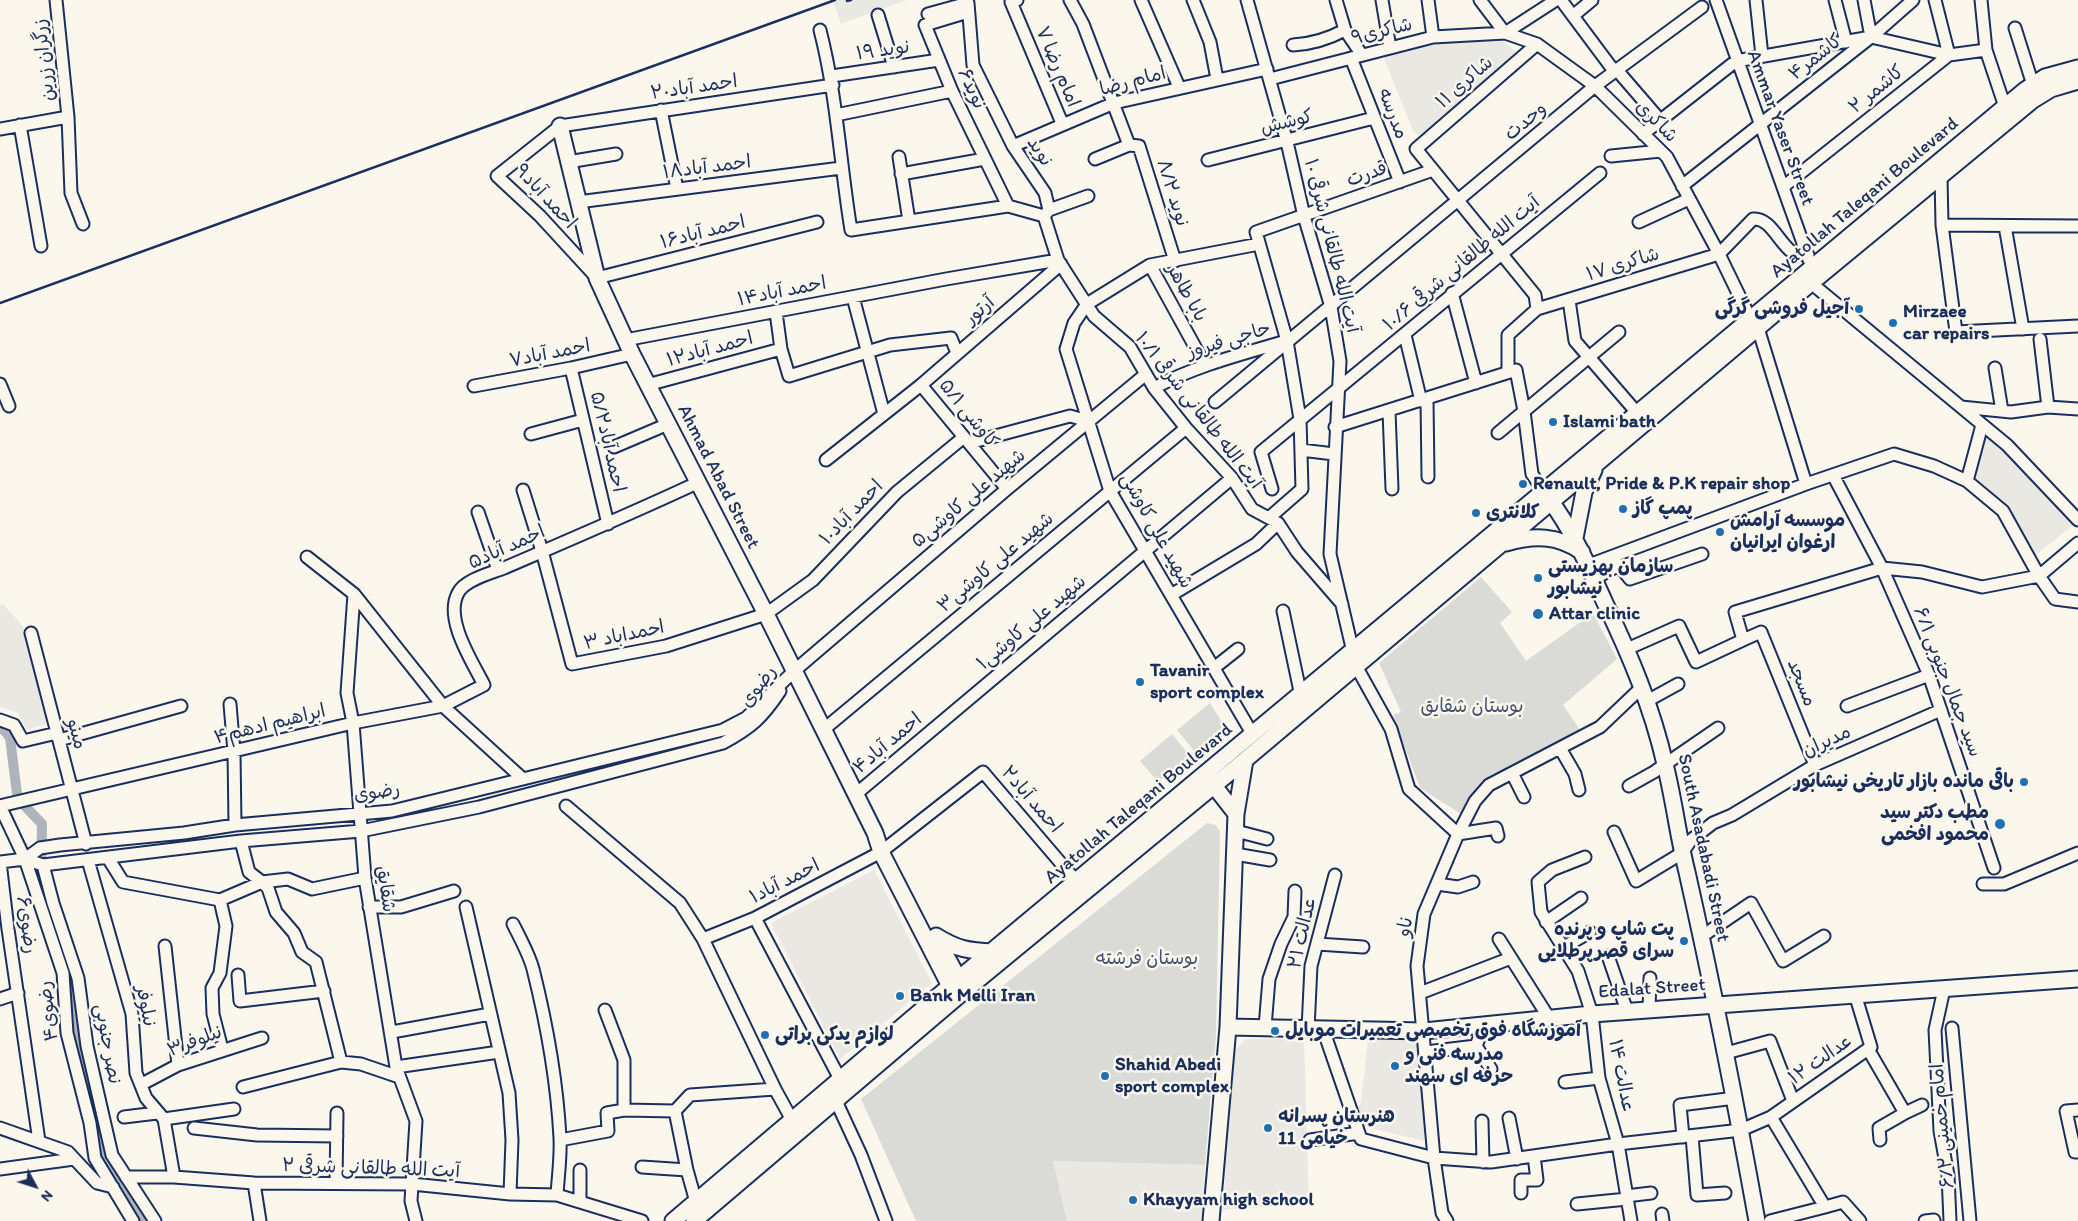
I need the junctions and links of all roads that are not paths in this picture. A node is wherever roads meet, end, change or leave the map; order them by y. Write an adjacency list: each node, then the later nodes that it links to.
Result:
1 (56, 0): 57 (street, زرگران زرین)
2 (1018, 0): 60 (street, امام رضا ۷)
3 (1070, 0): 53 (street)
4 (1141, 0): 51 (street)
5 (1193, 0): 46 (street)
6 (1247, 0): 45 (street, آیت الله طالقانی شرقی ۱۰)
7 (1336, 0): 28 (street, مدرسه)
8 (1382, 0): 35 (street)
9 (1428, 0): 30 (street)
10 (1480, 0): 29 (street)
11 (1556, 0): 29 (street)
12 (1561, 0): 24 (street)
13 (1592, 0): 24 (street)
14 (1716, 0): 41 (street, Ammar Yaser Street)
15 (1756, 0): 38 (street)
16 (1835, 0): 32 (street)
17 (1864, 0): 31 (street)
18 (1913, 0): 31 (street, کاشمر۴)
19 (1935, 0): 37 (street)
20 (1981, 0): 36 (street)
21 (1702, 7): 44 (street, وحدت)
22 (968, 12): 23 (street); 40 (street, نوید۶); 68 (street, نوید)
23 (928, 14)
24 (1574, 14): 44 (street)
25 (878, 15): 42 (street)
26 (2015, 28): 49 (street)
27 (820, 30): 47 (street)
28 (1345, 30): 34 (street); 39 (street, مدرسه)
29 (1506, 33): 30 (street, شاکری۹); 33 (street, شاکری)
30 (1433, 37): 35 (street, شاکری۹)
31 (1871, 38): 32 (street); 37 (street); 61 (street, کاشمر۴)
32 (1846, 42): 38 (street)
33 (1536, 44): 50 (street, شاکری); 78 (street, شاکری ۱۱)
34 (1293, 45)
35 (1390, 48): 39 (street, شاکری۹)
36 (1986, 50): 37 (street); 54 (street)
37 (1949, 55): 84 (street, کاشمر ۲)
38 (1762, 56): 41 (street)
39 (1357, 57): 45 (street, شاکری۹); 58 (street, مدرسه)
40 (939, 60): 42 (street, نوید ۱۹); 52 (street, نوید۶)
41 (1736, 61): 59 (street); 61 (street, Ammar Yaser Street)
42 (894, 67): 47 (street, نوید ۱۹)
43 (2078, 68): 49 (main road, Ayatollah Taleqani Boulevard)
44 (1615, 70): 50 (street, وحدت); 59 (street)
45 (1268, 74): 46 (street, امام رضا); 66 (street, آیت الله طالقانی شرقی ۱۰)
46 (1217, 79): 51 (street, امام رضا)
47 (832, 80): 55 (street, احمد آباد۲۰); 56 (street)
48 (2078, 81): 81 (main road, Ayatollah Taleqani Boulevard)
49 (2033, 85): 54 (main road, Ayatollah Taleqani Boulevard)
50 (1595, 86): 65 (street, شاکری); 88 (street, وحدت)
51 (1180, 87): 53 (street, امام رضا)
52 (952, 91): 56 (street); 73 (street, نوید۶)
53 (1114, 103): 60 (street, امام رضا); 67 (street)
54 (2005, 107): 107 (main road, Ayatollah Taleqani Boulevard)
55 (661, 110): 63 (street, احمد آباد۲۰); 85 (street)
56 (836, 114): 77 (street)
57 (68, 117): 62 (street); 96 (street, زرگران زرین)
58 (1374, 118): 66 (street, کوشش); 82 (street, مدرسه)
59 (1660, 120): 65 (street)
60 (1062, 124): 68 (street, امام رضا)
61 (1759, 124): 83 (street, کاشمر۴); 84 (street, Ammar Yaser Street)
62 (20, 125): 64 (street); 101 (street)
63 (560, 126): 76 (main road, Ahmad Abad Street); 108 (street, احمد آباد۹)
64 (0, 129)
65 (1643, 134): 69 (street, شاکری)
66 (1287, 142): 75 (street, کوشش); 92 (street, آیت الله طالقانی شرقی ۱۰)
67 (1128, 145): 74 (street); 104 (street, نوید ۸/۲)
68 (1014, 146): 91 (street, نوید)
69 (1661, 151): 71 (street); 83 (street, شاکری)
70 (616, 154): 76 (street)
71 (1611, 156)
72 (899, 157): 80 (street)
73 (985, 159): 80 (street); 90 (street, نوید۶)
74 (1095, 159)
75 (1208, 160)
76 (568, 162): 89 (main road, Ahmad Abad Street)
77 (841, 168): 85 (street, احمد آباد۱۸); 93 (street)
78 (1433, 170): 82 (street, قدرت); 88 (street)
79 (1600, 172): 103 (street, آیت الله طالقانی شرقی ۱۰/۶)
80 (901, 174): 93 (street)
81 (1941, 176): 97 (street); 107 (main road, Ayatollah Taleqani Boulevard)
82 (1400, 182): 92 (street, قدرت)
83 (1682, 186): 87 (street, شاکری)
84 (1783, 187): 107 (street, Ammar Yaser Street)
85 (677, 189): 89 (street, احمد آباد۱۸)
86 (1088, 196): 91 (street)
87 (1689, 199): 95 (street); 102 (street, شاکری)
88 (1459, 201): 103 (street); 113 (street, وحدت)
89 (578, 202): 108 (main road, Ahmad Abad Street)
90 (1008, 206): 91 (street); 93 (street)
91 (1046, 213): 105 (street, نوید)
92 (1304, 216): 100 (street, قدرت); 113 (street, آیت الله طالقانی شرقی ۱۰)
93 (909, 221)
94 (818, 222): 108 (street, احمد آباد۱۶)
95 (1639, 222)
96 (82, 224)
97 (1942, 225): 98 (street); 118 (street)
98 (2005, 226): 99 (street); 118 (street)
99 (2078, 226)
100 (1259, 244): 104 (street); 123 (street)
101 (41, 246)
102 (1719, 254): 107 (street); 111 (street, شاکری ۱۷); 116 (street, شاکری)
103 (1503, 255): 109 (street, آیت الله طالقانی شرقی ۱۰/۶); 114 (street)
104 (1175, 261): 106 (street)
105 (1060, 262): 110 (street, احمد آباد۱۴); 112 (street, نوید); 126 (street, آرتور)
106 (1150, 265): 112 (street); 129 (street, بابا طاهر)
107 (1810, 269): 116 (main road, Ayatollah Taleqani Boulevard); 144 (street)
108 (596, 278): 122 (main road, Ahmad Abad Street)
109 (1452, 293): 120 (street, آیت الله طالقانی شرقی ۱۰/۶); 136 (street)
110 (853, 297): 115 (street, احمد آباد۱۴); 125 (street)
111 (1569, 300): 114 (street, شاکری ۱۷); 128 (street)
112 (1087, 304): 133 (street, آیت الله طالقانی شرقی ۱۰/۱); 154 (street, شهید علی کاوشی)
113 (1331, 307): 123 (street, وحدت); 139 (street, آیت الله طالقانی شرقی ۱۰)
114 (1537, 309): 132 (street)
115 (776, 312): 122 (street, احمد آباد۱۴); 124 (street)
116 (1754, 324): 151 (main road, Ayatollah Taleqani Boulevard); 166 (main road, Ayatollah Taleqani Boulevard); 172 (street, شاکری)
117 (2078, 326): 118 (street)
118 (2022, 329)
119 (1619, 332): 128 (street)
120 (1405, 335): 139 (street, آیت الله طالقانی شرقی ۱۰/۶); 141 (street)
121 (2040, 339): 145 (street)
122 (625, 340): 127 (main road, Ahmad Abad Street)
123 (1287, 341): 129 (street, حاجی فیروز); 142 (street, وحدت); 152 (street)
124 (781, 349): 125 (street); 135 (street, احمد آباد۱۲)
125 (867, 352): 126 (street); 150 (street)
126 (957, 353): 137 (street, آرتور)
127 (632, 354): 130 (street, احمد آباد۷); 135 (main road, Ahmad Abad Street)
128 (1588, 358): 148 (street); 151 (street)
129 (1205, 365): 140 (street, حاجی فیروز)
130 (571, 368): 138 (street, احمد آباد۷); 153 (street, احمد آباد۵/۲)
131 (1995, 368): 149 (street)
132 (1508, 371): 136 (street); 148 (street)
133 (1146, 374): 140 (street, آیت الله طالقانی شرقی ۱۰/۱); 154 (street, شهید علی کاوشی۵)
134 (0, 384): 143 (street)
135 (647, 384): 155 (main road, Ahmad Abad Street)
136 (1476, 384): 141 (street)
137 (921, 385): 150 (street, آرتور); 161 (street, کاوشی ۵/۱)
138 (474, 386)
139 (1340, 387): 152 (street, آیت الله طالقانی شرقی ۱۰/۶); 157 (street, آیت الله طالقانی شرقی ۱۰)
140 (1154, 388): 158 (street, آیت الله طالقانی شرقی ۱۰/۱)
141 (1424, 400): 147 (street); 168 (street)
142 (1215, 402)
143 (9, 406)
144 (1961, 407): 149 (street); 156 (street)
145 (2048, 407): 146 (street); 149 (street)
146 (2078, 409)
147 (1389, 410): 157 (street); 174 (street)
148 (1524, 411): 159 (street); 178 (street)
149 (2002, 411)
150 (884, 414): 165 (street, آرتور)
151 (1638, 414): 178 (main road, Ayatollah Taleqani Boulevard)
152 (1300, 419): 163 (street); 176 (street, آیت الله طالقانی شرقی ۱۰/۶)
153 (582, 420): 160 (street); 182 (street, احمد آباد۵/۲)
154 (1088, 421): 161 (street); 173 (street, شهید علی کاوشی۵); 177 (street, شهید علی کاوشی)
155 (668, 424): 162 (street); 171 (main road, Ahmad Abad Street)
156 (1982, 425): 170 (street); 181 (street)
157 (1335, 427): 164 (street, آیت الله طالقانی شرقی ۱۰)
158 (1186, 428): 169 (street, آیت الله طالقانی شرقی ۱۰/۱); 177 (street, شهید علی کاوشی۳)
159 (1498, 433)
160 (531, 434)
161 (967, 440): 173 (street, کاوشی ۵/۱); 200 (street, احمد آباد۱۰)
162 (614, 447)
163 (1301, 450): 164 (street); 180 (street)
164 (1334, 454): 198 (street, آیت الله طالقانی شرقی ۱۰)
165 (826, 460)
166 (1597, 464): 178 (main road, Ayatollah Taleqani Boulevard); 183 (main road)
167 (1832, 475): 170 (street); 172 (street); 191 (street, سید جمال جنوبی ۶/۱)
168 (1428, 477)
169 (1232, 478): 180 (street, آیت الله طالقانی شرقی ۱۰/۱); 186 (street, شهید علی کاوشی۱)
170 (1967, 481): 193 (street)
171 (699, 482): 182 (street, احمد آباد۵); 200 (main road, Ahmad Abad Street)
172 (1806, 484): 190 (street)
173 (1007, 489): 207 (street, شهید علی کاوشی۵)
174 (1392, 489)
175 (523, 490): 187 (street)
176 (1272, 490)
177 (1110, 491): 186 (street, شهید علی کاوشی); 221 (street, شهید علی کاوشی۳)
178 (1548, 498): 183 (main road, South Asadabadi Street); 185 (main road, Ayatollah Taleqani Boulevard); 205 (main road, Ayatollah Taleqani Boulevard)
179 (478, 512): 192 (street)
180 (1274, 520): 196 (street); 198 (street, آیت الله طالقانی شرقی ۱۰/۱)
181 (2078, 520)
182 (608, 524): 187 (street, احمد آباد۵)
183 (1575, 538): 190 (main road, South Asadabadi Street)
184 (2078, 543): 193 (street)
185 (1502, 544): 190 (main road); 205 (main road, Ayatollah Taleqani Boulevard)
186 (1145, 550): 196 (street, شهید علی کاوشی); 218 (street, شهید علی کاوشی۱)
187 (542, 551): 192 (street, احمد آباد۵); 200 (street, احمداباد ۳)
188 (1702, 554): 194 (street)
189 (307, 557): 195 (street)
190 (1586, 559): 194 (main road, South Asadabadi Street)
191 (1882, 568): 193 (street); 202 (street); 208 (street, سید جمال جنوبی ۶/۱)
192 (498, 570): 214 (street, احمد آباد۵)
193 (2039, 576): 197 (street)
194 (1594, 579): 204 (main road, South Asadabadi Street)
195 (354, 594): 214 (street); 219 (street, شقایق)
196 (1171, 594): 206 (street, شهید علی کاوشی)
197 (2078, 602)
198 (1342, 604): 205 (street, آیت الله طالقانی شرقی ۱۰)
199 (1283, 611): 211 (street)
200 (766, 614): 207 (main road, Ahmad Abad Street)
201 (31, 633): 223 (street, مینو)
202 (1743, 640): 204 (street); 228 (street, مسجد)
203 (1238, 648): 206 (street)
204 (1627, 649): 210 (main road, South Asadabadi Street)
205 (1354, 659): 211 (main road, Ayatollah Taleqani Boulevard); 226 (main road, Ayatollah Taleqani Boulevard); 246 (street, آیت الله طالقانی شرقی ۱۰)
206 (1214, 668): 222 (street, شهید علی کاوشی)
207 (794, 671): 221 (main road, Ahmad Abad Street); 230 (street, رضوی); 242 (street, رضوی)
208 (1929, 675): 215 (street); 216 (street, سید جمال جنوبی ۶/۱)
209 (1678, 684): 210 (street, ناو)
210 (1645, 694): 224 (street, ناو); 227 (main road, South Asadabadi Street)
211 (1301, 696): 222 (main road, Ayatollah Taleqani Boulevard)
212 (230, 704): 225 (street)
213 (180, 706): 223 (street)
214 (443, 706): 219 (street, ابراهیم ادهم۴); 230 (street)
215 (1847, 706)
216 (1941, 710): 228 (street, مدیران); 263 (street, سید جمال جنوبی ۶/۱)
217 (0, 720): 223 (street)
218 (942, 721): 235 (street, احمد آباد۴)
219 (353, 723): 225 (street, ابراهیم ادهم۴); 239 (street, شقایق)
220 (1718, 728): 227 (street)
221 (823, 730): 235 (main road, Ahmad Abad Street)
222 (1254, 735): 231 (main road, Ayatollah Taleqani Boulevard)
223 (58, 737): 233 (street, مینو)
224 (1560, 748): 229 (street, ناو); 234 (street)
225 (234, 752): 233 (street, ابراهیم ادهم۴); 241 (street)
226 (1245, 760): 231 (main road, Ayatollah Taleqani Boulevard); 240 (main road)
227 (1665, 765): 232 (street); 253 (main road, South Asadabadi Street)
228 (1815, 765): 253 (street, مدیران)
229 (1512, 773): 236 (street); 246 (street, ناو)
230 (523, 779): 239 (street, رضوی)
231 (1210, 780): 240 (main road); 267 (main road, Ayatollah Taleqani Boulevard); 297 (main road, Ayatollah Taleqani Boulevard)
232 (1629, 786)
233 (72, 788): 237 (street, ابراهیم ادهم۴); 250 (street, مینو)
234 (1579, 790)
235 (856, 794): 252 (main road, Ahmad Abad Street)
236 (1524, 797)
237 (0, 806): 258 (street, رضوی۴)
238 (566, 806): 286 (street)
239 (360, 814): 241 (street, رضوی); 242 (street, شقایق)
240 (1236, 814): 243 (main road)
241 (235, 825): 245 (street, رضوی)
242 (361, 831): 249 (street, رضوی); 265 (street, شقایق)
243 (1236, 831): 248 (street); 255 (main road)
244 (1614, 832): 253 (street, مدیران)
245 (184, 833): 250 (street, رضوی); 251 (street)
246 (1458, 834): 247 (street); 269 (street, ناو)
247 (1498, 836)
248 (1268, 839)
249 (241, 841): 251 (street, رضوی); 266 (street)
250 (86, 844): 258 (street, رضوی)
251 (187, 848): 257 (street, رضوی)
252 (885, 850): 267 (street, احمد آباد۲); 277 (street, احمد آباد۱); 282 (main road, Ahmad Abad Street); 297 (main road, Ahmad Abad Street)
253 (1682, 853): 284 (main road, South Asadabadi Street)
254 (2078, 853): 270 (street)
255 (1235, 854): 260 (street); 312 (main road)
256 (1585, 857): 278 (street)
257 (108, 858): 259 (street, رضوی); 274 (street)
258 (25, 859): 261 (street, رضوی); 262 (street, رضوی); 377 (street, رضوی۴)
259 (88, 860): 262 (street, رضوی); 332 (street, نیلوفر)
260 (1270, 860)
261 (0, 862): 280 (street, رضوی۶)
262 (43, 865): 372 (street, نصر جنوبی)
263 (1994, 868)
264 (1335, 875): 287 (street, عدالت ۲۱)
265 (365, 878): 266 (street); 275 (street, شقایق)
266 (262, 882): 274 (street); 299 (street)
267 (1077, 882): 291 (main road, Ayatollah Taleqani Boulevard)
268 (1474, 882): 269 (street)
269 (1437, 884): 300 (street, ناو)
270 (1983, 884)
271 (454, 891): 275 (street)
272 (1295, 891): 313 (street)
273 (1581, 898): 278 (street)
274 (220, 900): 320 (street)
275 (369, 907): 317 (street, شقایق)
276 (466, 907): 308 (street)
277 (754, 918): 286 (street, احمد آباد۱); 330 (street)
278 (1546, 922): 290 (street, عدالت ۱۴)
279 (513, 924): 357 (street)
280 (4, 930): 301 (street, رضوی۶)
281 (1590, 932): 290 (street)
282 (936, 936): 291 (main road); 297 (main road, Ahmad Abad Street)
283 (1824, 936): 284 (street)
284 (1701, 937): 304 (main road, South Asadabadi Street)
285 (1499, 938): 293 (street)
286 (703, 939): 334 (street)
287 (1317, 944): 289 (street); 315 (street, عدالت ۲۱)
288 (165, 946): 326 (street)
289 (1363, 947)
290 (1564, 947): 309 (street, عدالت ۱۴)
291 (993, 952): 297 (main road, Ayatollah Taleqani Boulevard)
292 (1608, 956): 307 (street)
293 (1511, 958): 300 (street); 310 (street)
294 (238, 975): 299 (street)
295 (1650, 978): 306 (street)
296 (2078, 979): 298 (main road, Edalat Street)
297 (958, 988): 330 (main road, Ayatollah Taleqani Boulevard); 336 (main road, Ayatollah Taleqani Boulevard)
298 (1944, 990): 302 (main road, Edalat Street); 402 (street)
299 (324, 991): 325 (street)
300 (1420, 992): 316 (street, ناو)
301 (18, 993): 303 (street); 360 (street, رضوی۶)
302 (1856, 994): 304 (main road, Edalat Street); 321 (street, عدالت ۱۲)
303 (0, 999)
304 (1716, 1005): 306 (main road, Edalat Street); 324 (main road, South Asadabadi Street)
305 (605, 1010): 340 (street)
306 (1649, 1010): 307 (main road, Edalat Street)
307 (1627, 1011): 309 (main road, Edalat Street)
308 (490, 1014): 317 (street); 322 (street)
309 (1592, 1014): 310 (main road, Edalat Street); 329 (street, عدالت ۱۴)
310 (1549, 1018): 311 (main road, Edalat Street)
311 (1484, 1025): 316 (main road, Edalat Street); 319 (street)
312 (1228, 1027): 313 (main road, Edalat Street); 396 (main road)
313 (1265, 1028): 315 (main road, Edalat Street)
314 (1952, 1028): 403 (street, امام خمینی ۶/۲)
315 (1315, 1029): 316 (main road, Edalat Street); 354 (street)
316 (1424, 1031): 323 (street, ناو)
317 (392, 1032): 328 (street, شقایق)
318 (262, 1038): 320 (street, نیلوفر۳)
319 (1476, 1046): 323 (street); 327 (street)
320 (222, 1049): 326 (street, نیلوفر۳)
321 (1868, 1049): 337 (street, عدالت ۱۲); 344 (street)
322 (499, 1052): 328 (street); 381 (street)
323 (1426, 1052): 364 (street, ناو)
324 (1726, 1053): 335 (main road, South Asadabadi Street); 337 (street)
325 (341, 1062): 328 (street); 333 (street)
326 (178, 1065): 332 (street, نیلوفر۳)
327 (1491, 1069)
328 (398, 1072): 376 (street, شقایق)
329 (1600, 1078): 331 (street); 361 (street, عدالت ۱۴)
330 (840, 1079): 349 (main road, Ayatollah Taleqani Boulevard)
331 (1565, 1082)
332 (142, 1084): 345 (street, نیلوفر)
333 (244, 1088)
334 (775, 1089): 342 (street); 349 (street)
335 (1735, 1098): 353 (main road, South Asadabadi Street); 356 (street)
336 (836, 1101): 394 (main road, Ayatollah Taleqani Boulevard); 395 (street)
337 (1793, 1101): 347 (street, عدالت ۱۲)
338 (1922, 1106): 344 (street)
339 (234, 1109): 345 (street)
340 (624, 1110): 342 (street); 357 (street)
341 (2078, 1110): 362 (street)
342 (675, 1111): 371 (street)
343 (337, 1112): 355 (street)
344 (1905, 1113): 359 (street)
345 (160, 1116): 346 (street); 373 (street, نیلوفر)
346 (124, 1117)
347 (1771, 1117): 353 (street, عدالت ۱۲); 387 (street)
348 (1509, 1118): 366 (street)
349 (792, 1120): 385 (main road, Ayatollah Taleqani Boulevard)
350 (1482, 1121): 367 (street)
351 (0, 1128): 360 (street)
352 (194, 1128): 355 (street)
353 (1741, 1130): 356 (street, عدالت ۱۲); 399 (main road, South Asadabadi Street)
354 (1359, 1133): 358 (street); 364 (street, عدالت ۱۲)
355 (337, 1136): 375 (street)
356 (1688, 1136): 361 (street, عدالت ۱۲); 380 (street)
357 (560, 1140): 382 (street)
358 (1310, 1140)
359 (1880, 1140)
360 (39, 1141): 365 (street)
361 (1618, 1144): 363 (street, عدالت ۱۲); 383 (street, عدالت ۱۴)
362 (2078, 1152)
363 (1534, 1156): 366 (street, عدالت ۱۲); 378 (street)
364 (1434, 1158): 367 (street, عدالت ۱۲); 397 (street, ناو)
365 (74, 1159): 369 (street); 377 (street)
366 (1517, 1159): 367 (street, عدالت ۱۲)
367 (1483, 1162)
368 (642, 1167): 371 (street)
369 (0, 1169)
370 (580, 1170): 384 (street)
371 (686, 1170): 385 (street)
372 (126, 1177): 373 (street, آیت الله طالقانی شرقی ۲); 377 (street); 389 (street, نصر جنوبی)
373 (174, 1177): 374 (street, آیت الله طالقانی شرقی ۲)
374 (254, 1183): 375 (street, آیت الله طالقانی شرقی ۲); 390 (street)
375 (336, 1183): 376 (street, آیت الله طالقانی شرقی ۲)
376 (412, 1184): 381 (street, آیت الله طالقانی شرقی ۲); 391 (street, شقایق)
377 (115, 1186): 388 (street, رضوی۴)
378 (1521, 1192)
379 (1651, 1193): 383 (street)
380 (1725, 1193)
381 (510, 1194): 382 (street, آیت الله طالقانی شرقی ۲)
382 (557, 1195): 384 (street, آیت الله طالقانی شرقی ۲)
383 (1627, 1198): 386 (street); 398 (street, عدالت ۱۴)
384 (580, 1202): 392 (street, آیت الله طالقانی شرقی ۲)
385 (696, 1202): 393 (main road, Ayatollah Taleqani Boulevard)
386 (1577, 1204)
387 (1826, 1207): 400 (street); 401 (street)
388 (133, 1221)
389 (155, 1221)
390 (260, 1221)
391 (416, 1221)
392 (642, 1221)
393 (673, 1221)
394 (694, 1221)
395 (886, 1221)
396 (1211, 1221)
397 (1447, 1221)
398 (1631, 1221)
399 (1757, 1221)
400 (1770, 1221)
401 (1860, 1221)
402 (1950, 1221)
403 (1970, 1221)

